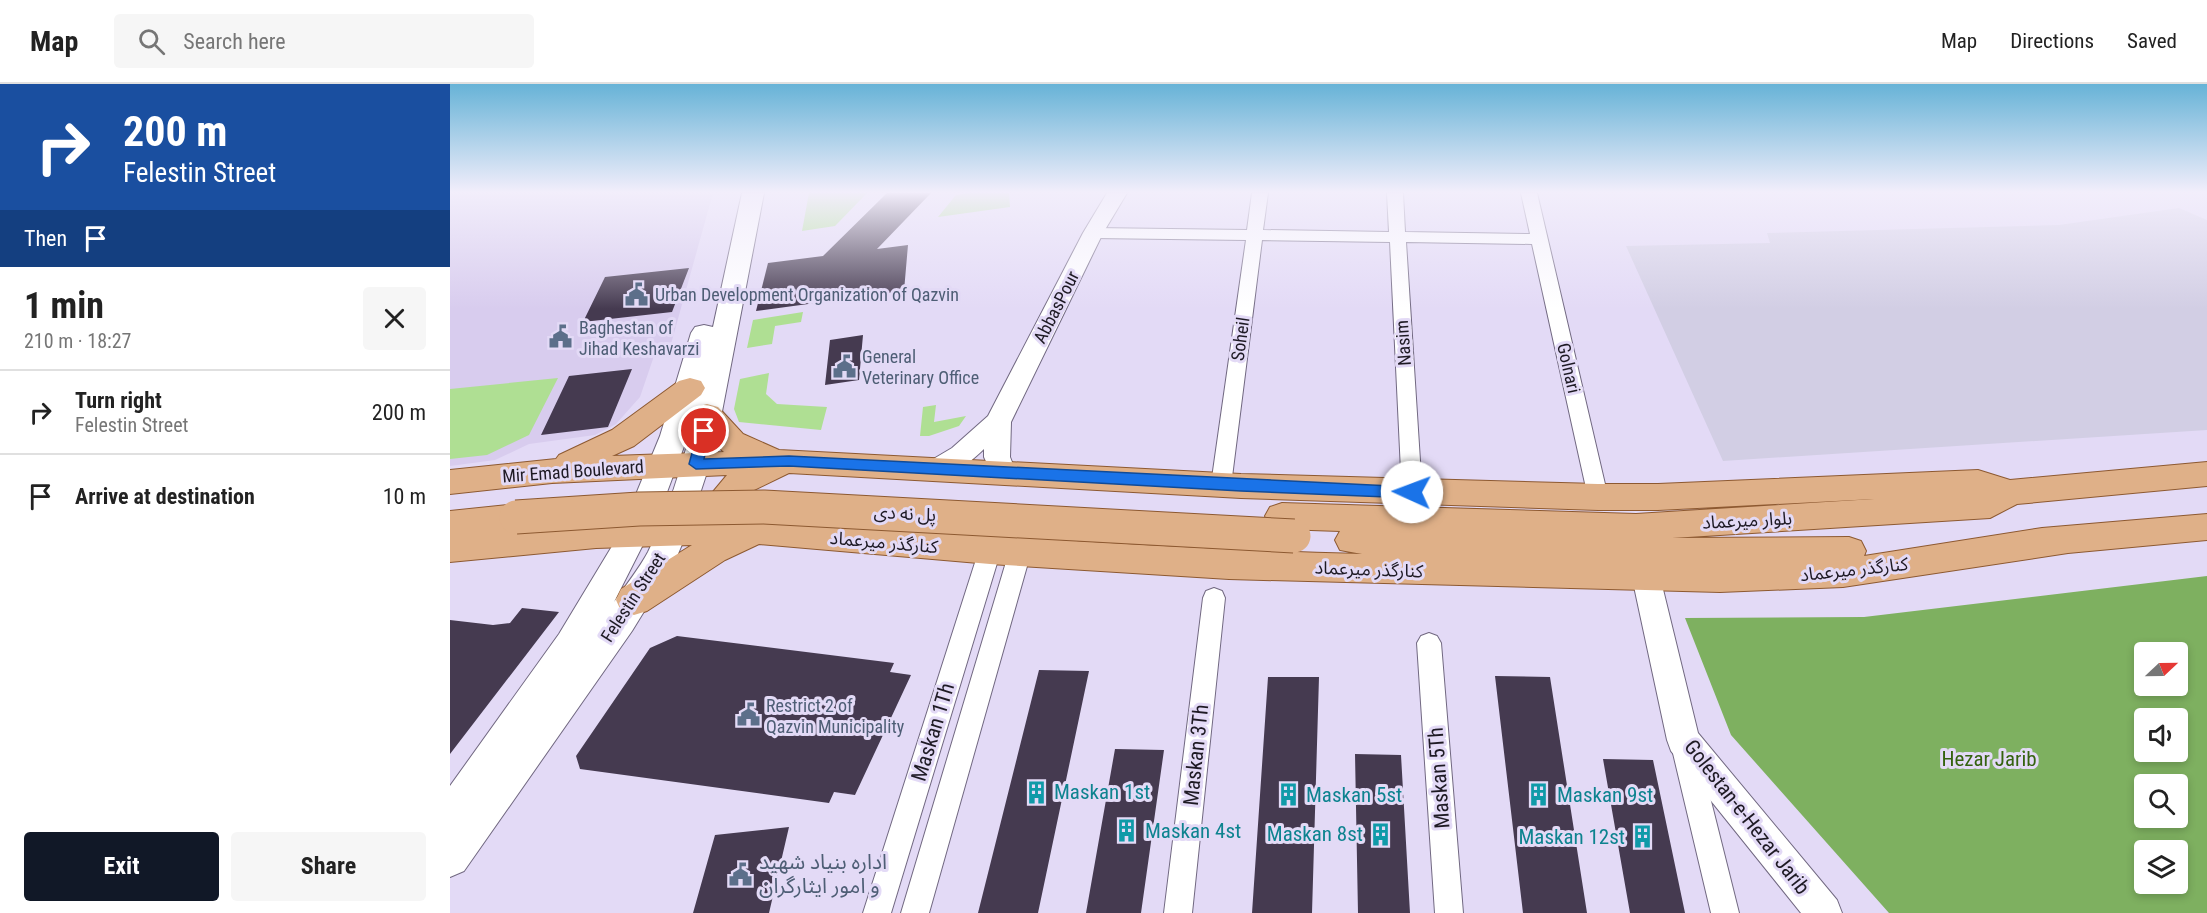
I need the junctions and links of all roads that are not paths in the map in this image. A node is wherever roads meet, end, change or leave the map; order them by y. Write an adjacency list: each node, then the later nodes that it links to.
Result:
1 (730, 232): 10 (main road, Felestin Street)
2 (745, 232): 11 (main road, Felestin Street)
3 (1254, 232): 7 (street, Soheil)
4 (1396, 232): 8 (street, Nasim)
5 (1537, 232): 9 (street, Golnari)
6 (1093, 233): 7 (street); 12 (street, AbbasPour)
7 (1254, 235): 8 (street); 21 (street, Soheil)
8 (1396, 237): 9 (street); 22 (street, Nasim)
9 (1539, 239): 24 (street, Golnari)
10 (690, 388): 15 (main road, Felestin Street); 17 (main road)
11 (706, 414): 13 (main road); 14 (main road, Felestin Street)
12 (998, 422): 16 (street); 18 (street)
13 (789, 461): 14 (main road); 16 (main road); 31 (main road)
14 (696, 464): 15 (main road, Mir Emad Boulevard); 30 (main road, Felestin Street)
15 (662, 465): 17 (main road, Mir Emad Boulevard); 32 (main road, Felestin Street)
16 (939, 468): 18 (main road)
17 (552, 471): 20 (main road, Mir Emad Boulevard); 26 (main road)
18 (1003, 472): 21 (main road)
19 (2207, 474): 23 (main road, بلوار میرعماد)
20 (450, 482)
21 (1221, 485): 22 (main road)
22 (1412, 492): 24 (main road)
23 (2010, 492): 24 (main road); 28 (main road, بلوار میرعماد)
24 (1598, 497)
25 (450, 503): 26 (main road)
26 (521, 517): 27 (main road); 28 (main road, پل نه دی, bridge); 32 (main road); 34 (main road)
27 (450, 524)
28 (1288, 526): 33 (main road, بلوار میرعماد)
29 (2207, 527): 33 (main road, بلوار میرعماد)
30 (673, 530): 31 (main road, کنارگذر میرعماد); 32 (main road); 38 (main road, Felestin Street)
31 (756, 530): 35 (main road, کنارگذر میرعماد); 38 (main road)
32 (634, 533): 43 (main road, Felestin Street)
33 (2064, 541): 36 (main road, کنارگذر میرعماد)
34 (450, 548)
35 (1005, 551): 36 (main road, کنارگذر میرعماد); 40 (street, Maskan 1Th); 41 (street, Maskan 1Th)
36 (1646, 577): 42 (street, Golestan-e-Hezar Jarib)
37 (1214, 598): 47 (street, Maskan 3Th)
38 (634, 600): 44 (main road, Felestin Street)
39 (1429, 643): 48 (street, Maskan 5Th)
40 (953, 669): 41 (street); 45 (street, Maskan 1Th)
41 (984, 669): 46 (street, Maskan 1Th)
42 (1683, 740): 49 (street); 50 (street, Golestan-e-Hezar Jarib)
43 (450, 817)
44 (450, 857)
45 (877, 913)
46 (915, 913)
47 (1178, 913)
48 (1449, 913)
49 (1725, 913)
50 (1824, 913)

